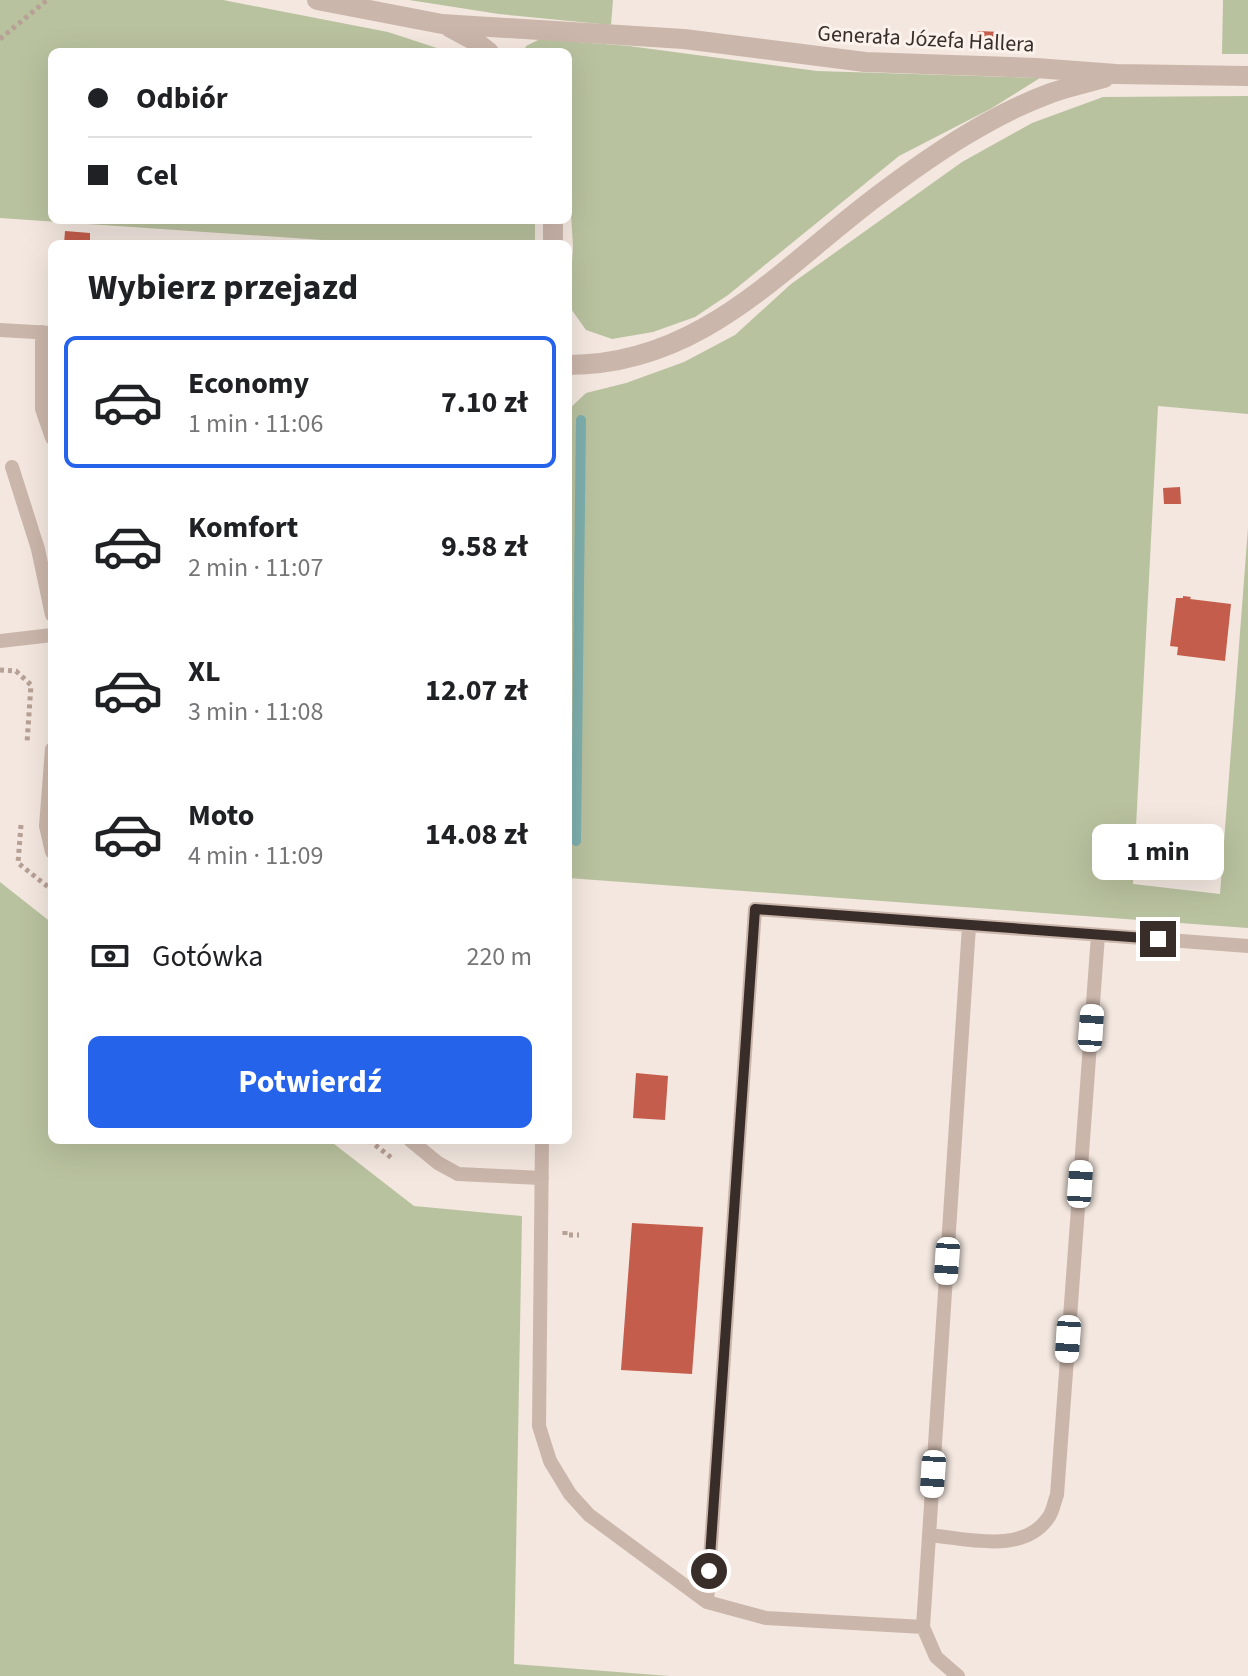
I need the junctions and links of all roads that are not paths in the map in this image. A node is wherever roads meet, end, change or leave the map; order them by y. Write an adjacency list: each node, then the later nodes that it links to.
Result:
1 (317, 0): 2 (street, Generała Józefa Hallera)
2 (442, 24): 3 (street); 4 (street, Generała Józefa Hallera)
3 (484, 48)
4 (1116, 74): 5 (street, Generała Józefa Hallera); 8 (street)
5 (1248, 76)
6 (0, 330): 7 (lane)
7 (47, 332): 9 (lane)
8 (572, 365)
9 (48, 426)
10 (12, 467): 11 (lane)
11 (48, 596)
12 (48, 635): 13 (lane)
13 (0, 641)
14 (48, 800): 15 (lane)
15 (48, 835)
16 (969, 926): 17 (lane); 22 (lane); 23 (lane)
17 (1098, 935): 18 (lane); 22 (lane)
18 (1248, 946)
19 (416, 1144): 21 (lane)
20 (542, 1144): 21 (lane)
21 (542, 1178): 23 (lane)
22 (929, 1535): 24 (lane)
23 (707, 1602): 24 (lane)
24 (923, 1627): 25 (lane)
25 (958, 1676)

